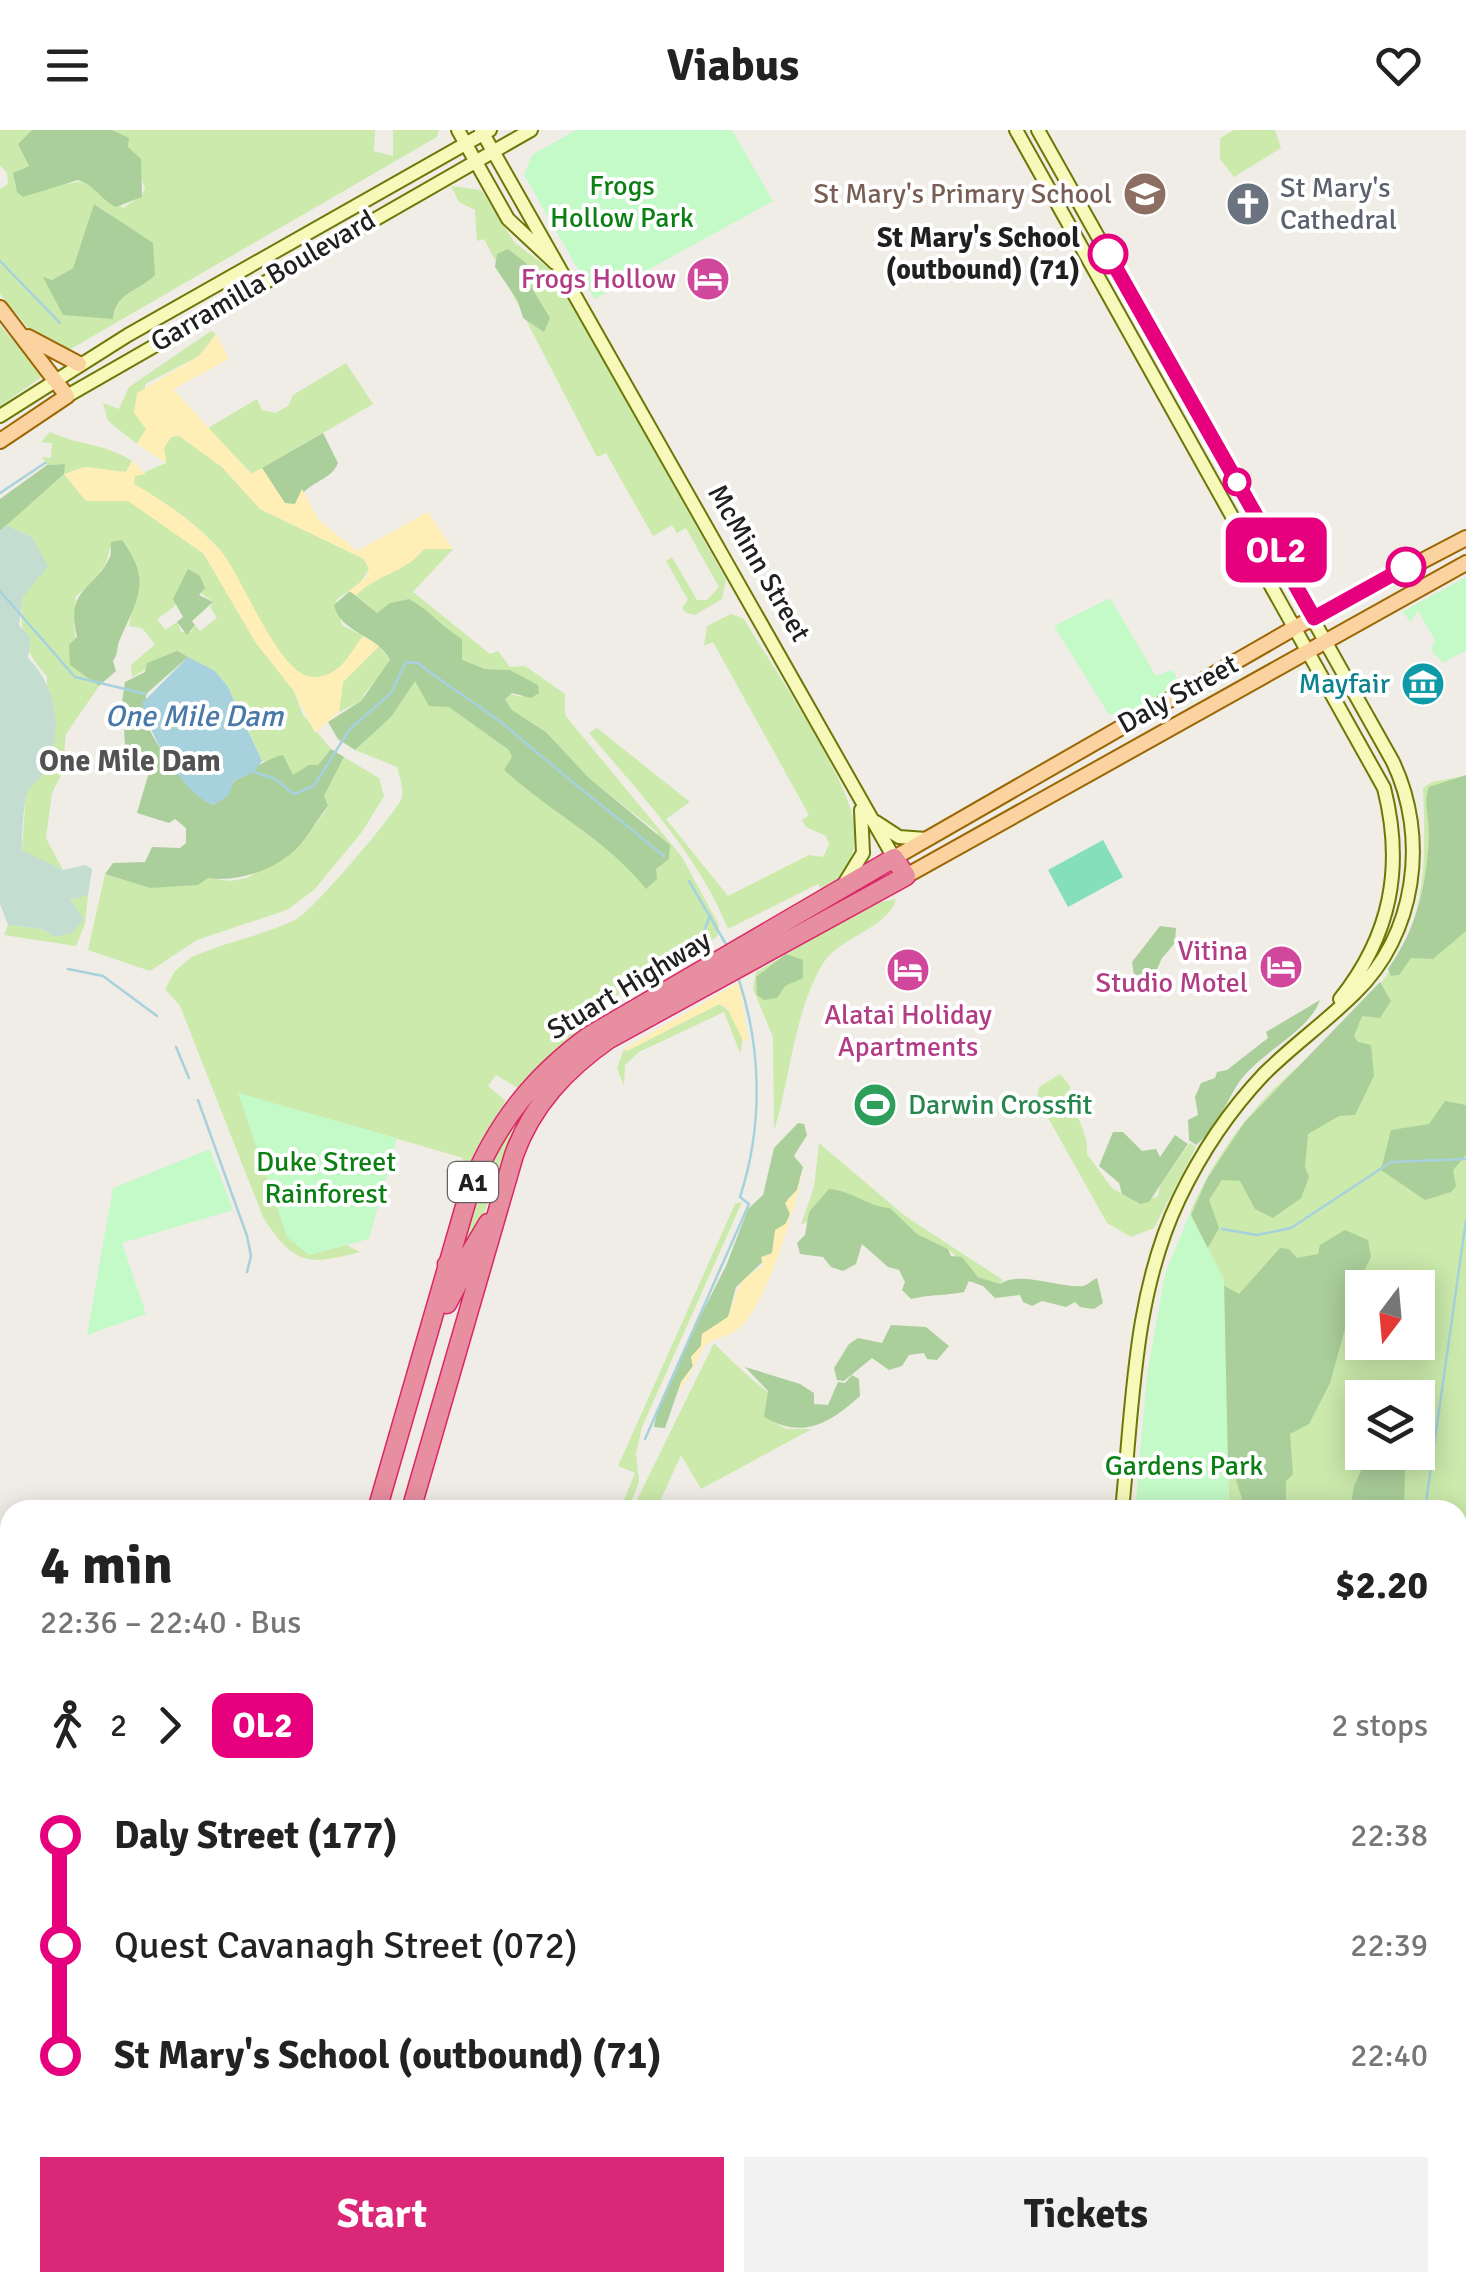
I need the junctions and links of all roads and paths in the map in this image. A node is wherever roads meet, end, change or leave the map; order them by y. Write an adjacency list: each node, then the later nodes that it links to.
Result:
1 (458, 130): 6 (street, McMinn Street)
2 (531, 130): 7 (street, Garramilla Boulevard)
3 (1016, 130): 10 (street)
4 (1038, 130): 9 (street)
5 (485, 131): 6 (street, Garramilla Boulevard); 7 (street, McMinn Street)
6 (466, 144): 8 (street, McMinn Street); 18 (street, Garramilla Boulevard)
7 (494, 152): 8 (street, Garramilla Boulevard); 11 (street, McMinn Street)
8 (476, 163): 11 (street, McMinn Street); 20 (street, Garramilla Boulevard)
9 (1064, 176): 10 (street); 12 (street)
10 (1048, 186): 13 (street)
11 (566, 276): 41 (street, McMinn Street)
12 (1121, 278): 13 (street); 15 (street)
13 (1106, 286): 16 (street)
14 (0, 308): 17 (main road)
15 (1142, 316): 16 (street); 23 (street)
16 (1128, 324): 25 (street)
17 (20, 330): 18 (main road); 19 (main road)
18 (79, 364): 19 (street, Garramilla Boulevard)
19 (50, 383): 20 (main road); 21 (street, Garramilla Boulevard)
20 (61, 399): 22 (main road, Garramilla Boulevard)
21 (0, 416)
22 (0, 441)
23 (1266, 532): 25 (street); 27 (street)
24 (1466, 538): 27 (main road, Daly Street)
25 (1248, 542): 28 (street)
26 (1466, 563): 29 (main road, Daly Street)
27 (1314, 618): 28 (main road, Daly Street); 29 (street)
28 (1296, 628): 30 (street); 31 (main road, Daly Street)
29 (1325, 644): 30 (main road, Daly Street); 35 (street)
30 (1310, 653): 32 (main road, Daly Street); 36 (street)
31 (1204, 681): 32 (main road); 33 (main road, Daly Street)
32 (1239, 692): 34 (main road, Daly Street)
33 (1170, 700): 34 (main road); 37 (main road, Daly Street)
34 (1183, 724): 38 (main road, Daly Street)
35 (1371, 724): 36 (street); 40 (street)
36 (1356, 733): 42 (street)
37 (1095, 741): 38 (main road); 39 (main road); 44 (main road, Daly Street)
38 (1119, 759): 39 (main road, Daly Street)
39 (1104, 768): 46 (main road, Daly Street)
40 (1400, 780): 42 (street); 50 (street)
41 (852, 782): 43 (street, McMinn Street); 47 (street)
42 (1384, 788): 50 (street)
43 (870, 817): 44 (street); 45 (street, McMinn Street)
44 (926, 839): 45 (main road, Daly Street)
45 (894, 858): 46 (highway, McMinn Street); 47 (highway, Stuart Highway / A1)
46 (906, 876): 48 (highway, Stuart Highway / A1)
47 (823, 902): 48 (highway, Stuart Highway / A1)
48 (753, 950): 49 (highway, Stuart Highway / A1)
49 (724, 967): 51 (highway, Stuart Highway / A1); 52 (highway, Stuart Highway / A1)
50 (1308, 1034): 57 (street)
51 (496, 1216): 52 (highway); 53 (highway, Stuart Highway / A1)
52 (447, 1264): 54 (highway, Stuart Highway / A1)
53 (481, 1269): 54 (highway); 56 (highway, Stuart Highway / A1)
54 (412, 1387): 55 (highway, Stuart Highway / A1)
55 (380, 1500)
56 (414, 1500)
57 (1123, 1500)

